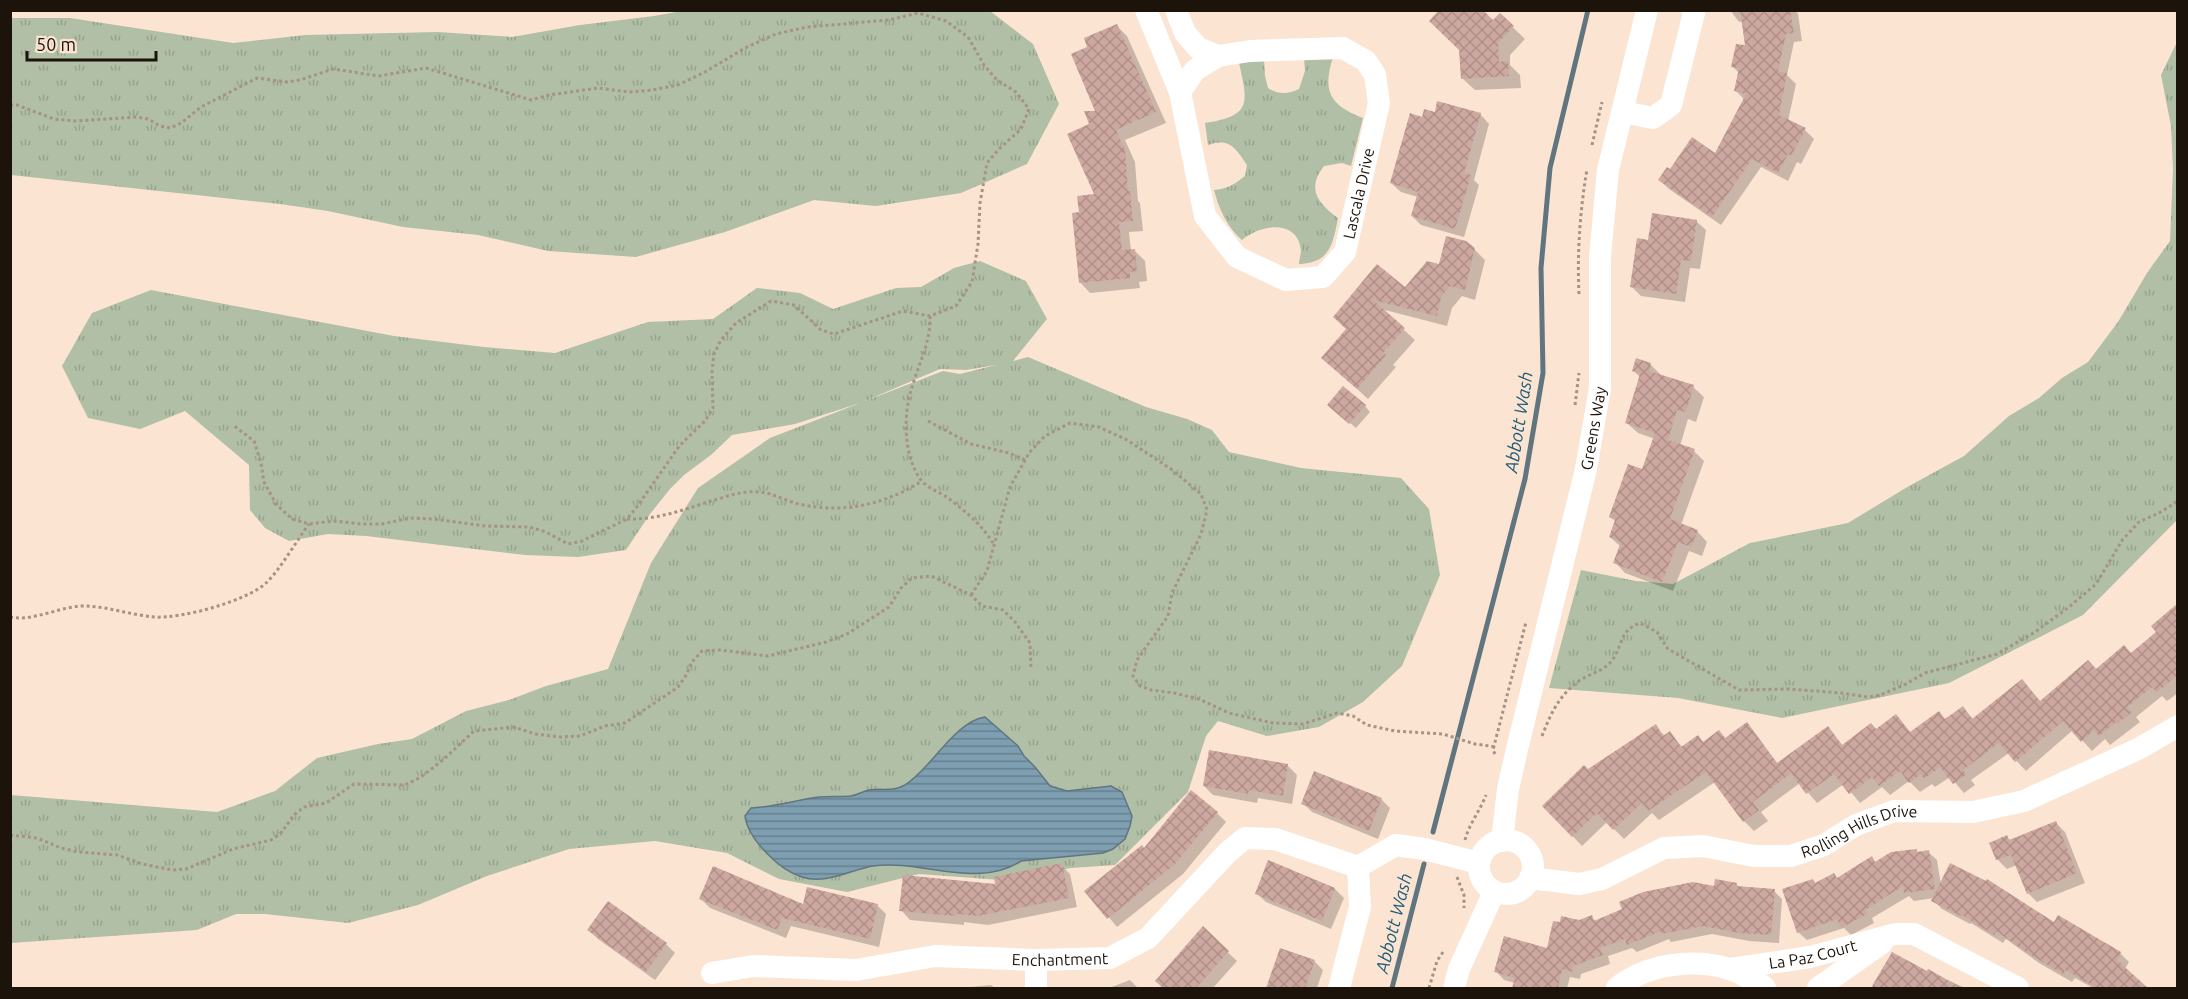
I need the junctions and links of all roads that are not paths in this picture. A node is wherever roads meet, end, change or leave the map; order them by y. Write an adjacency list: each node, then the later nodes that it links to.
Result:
1 (1146, 10): 6 (street, Lascala Drive)
2 (1176, 10): 5 (street)
3 (1647, 10): 7 (street, Greens Way)
4 (1692, 10): 7 (street)
5 (1218, 56): 6 (street, Lascala Drive); 6 (street, Lascala Drive)
6 (1180, 93)
7 (1623, 112): 9 (street, Greens Way)
8 (2178, 726): 12 (street, Rolling Hills Drive)
9 (1502, 841): 10 (street); 12 (street)
10 (1479, 863): 11 (street); 13 (street)
11 (1358, 867): 15 (street, Enchantment); 19 (street)
12 (1530, 878): 13 (street)
13 (1494, 892): 20 (street)
14 (1895, 934): 16 (street, La Paz Court); 23 (street, La Paz Court); 24 (street, La Paz Court)
15 (1036, 960): 17 (street, Enchantment); 18 (street)
16 (1730, 969): 21 (street); 22 (street)
17 (712, 973)
18 (1036, 988)
19 (1340, 988)
20 (1454, 988)
21 (1617, 988)
22 (1765, 988)
23 (1818, 988)
24 (2018, 988)

